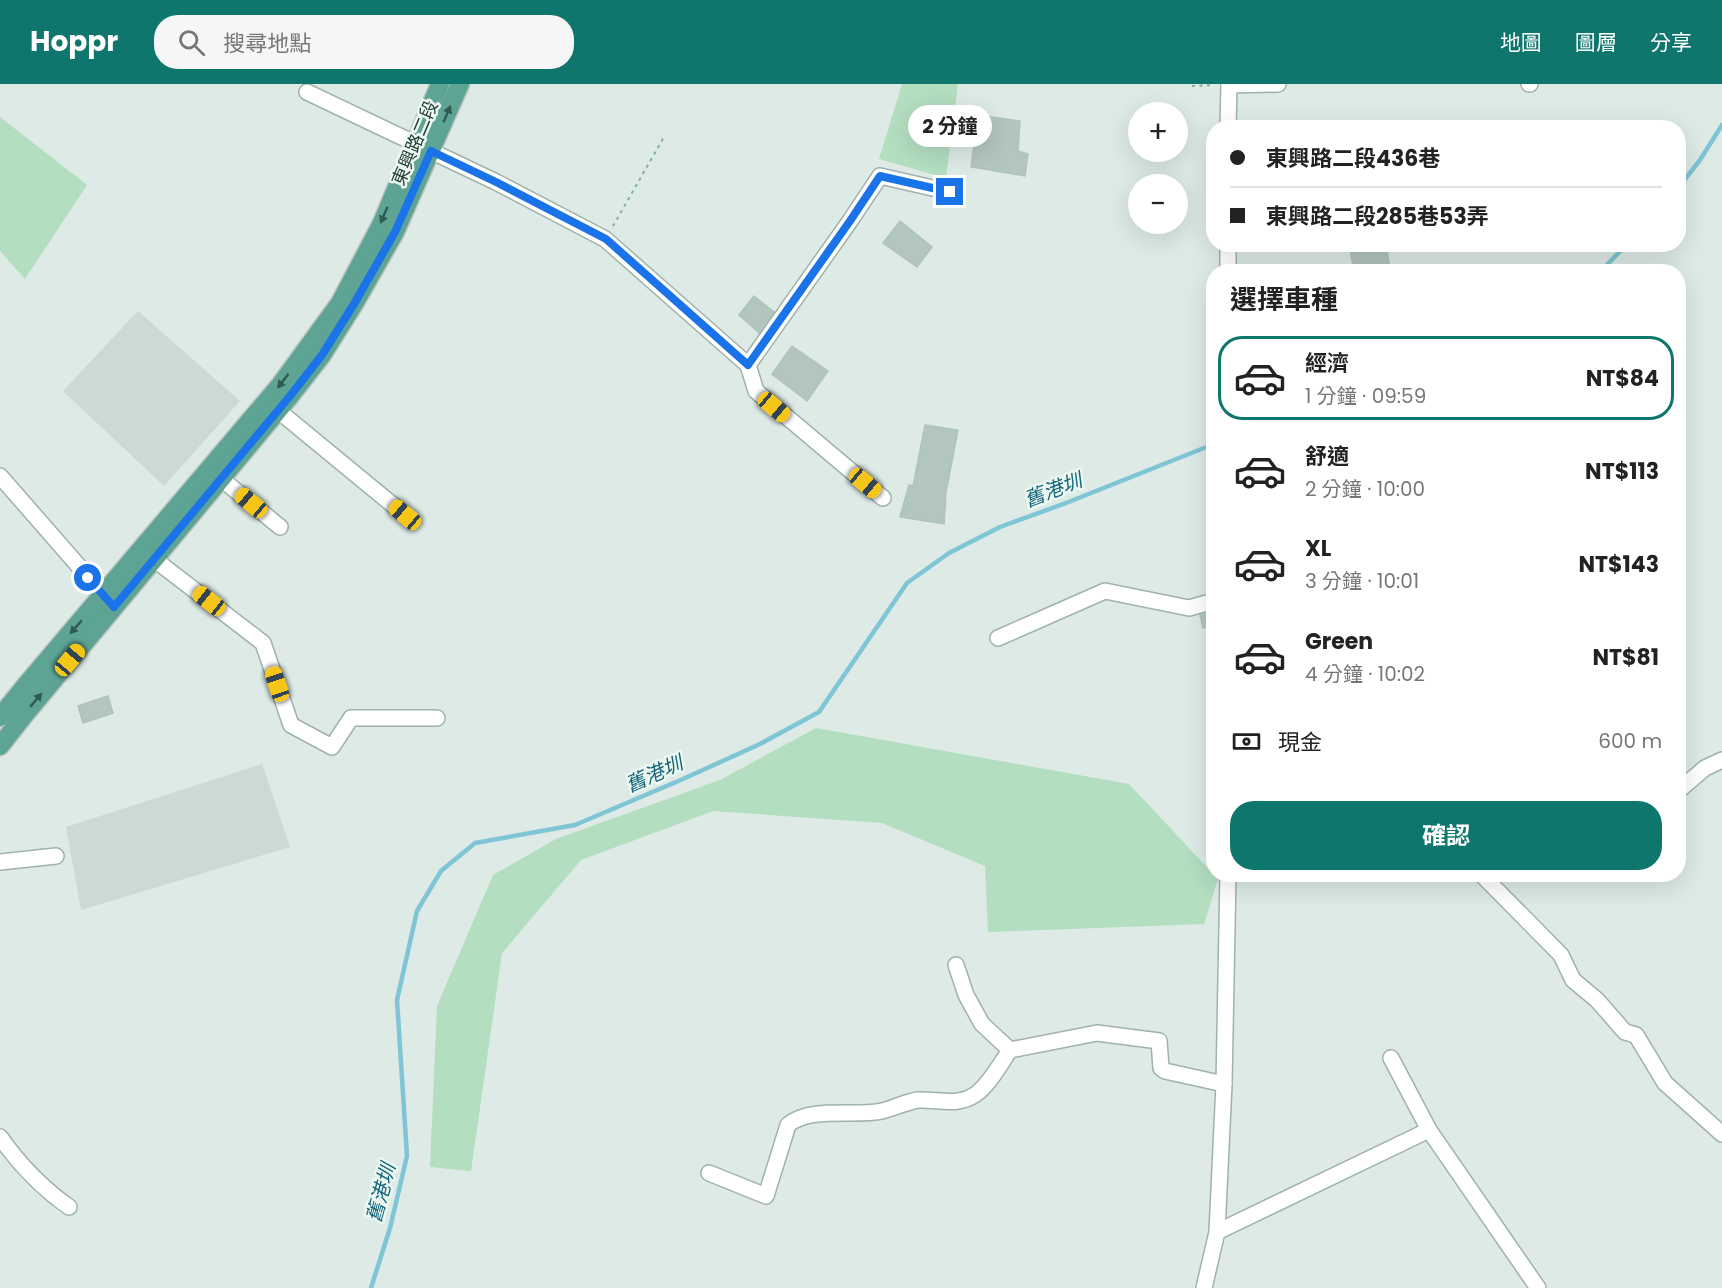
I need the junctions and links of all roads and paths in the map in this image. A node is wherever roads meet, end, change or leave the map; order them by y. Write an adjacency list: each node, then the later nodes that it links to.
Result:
1 (440, 84): 9 (main road, 東興路二段)
2 (460, 84): 10 (main road, 東興路二段, one-way to 2)
3 (1278, 84): 4 (street)
4 (1228, 85): 5 (path); 7 (street)
5 (1192, 86)
6 (307, 92): 9 (street)
7 (1228, 120)
8 (664, 137): 12 (path)
9 (415, 143): 10 (street); 14 (main road, 東興路二段, one-way to 14)
10 (431, 151): 12 (street); 14 (main road, 東興路二段)
11 (950, 192): 13 (street)
12 (606, 239): 13 (street)
13 (748, 365): 17 (street)
14 (272, 406): 15 (main road, 東興路二段); 18 (street)
15 (215, 474): 19 (street); 20 (main road, 東興路二段)
16 (0, 476): 21 (street)
17 (883, 498)
18 (405, 515)
19 (280, 527)
20 (149, 553): 21 (main road, 東興路二段); 25 (street)
21 (109, 601): 24 (main road, 東興路二段, one-way to 24); 26 (main road, 東興路二段, one-way to 21)
22 (1206, 603): 23 (street)
23 (998, 638)
24 (0, 717)
25 (437, 718)
26 (0, 746)
27 (1722, 760): 28 (street)
28 (1686, 784)
29 (56, 856): 30 (street)
30 (0, 862)
31 (1228, 882): 36 (street)
32 (1489, 882): 38 (street)
33 (956, 964): 34 (street)
34 (1010, 1050): 36 (street); 40 (street)
35 (1391, 1058): 37 (street)
36 (1224, 1084): 42 (street)
37 (1429, 1130): 42 (street); 44 (street)
38 (1722, 1134)
39 (0, 1137): 41 (street)
40 (709, 1173)
41 (69, 1207)
42 (1217, 1232): 43 (street)
43 (1204, 1288)
44 (1538, 1288)

